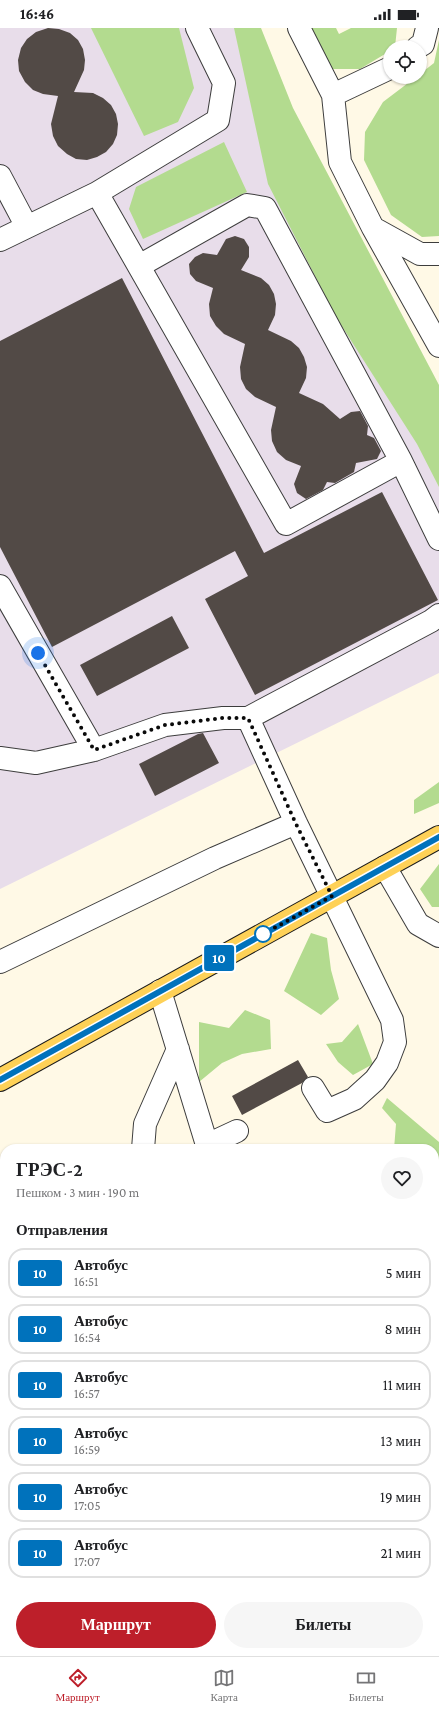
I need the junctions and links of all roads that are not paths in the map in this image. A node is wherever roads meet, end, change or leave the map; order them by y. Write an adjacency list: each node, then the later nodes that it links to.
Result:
1 (197, 28): 8 (street)
2 (299, 28): 6 (street)
3 (427, 28): 4 (street)
4 (424, 40)
5 (383, 71): 6 (street)
6 (333, 95): 10 (street)
7 (0, 176): 9 (street)
8 (97, 193): 9 (street); 13 (street)
9 (27, 226): 11 (street)
10 (373, 228): 12 (street); 14 (street)
11 (0, 240)
12 (439, 254)
13 (139, 266): 15 (street); 15 (street)
14 (439, 346)
15 (401, 461): 16 (street)
16 (439, 539)
17 (2, 595): 20 (street)
18 (439, 615): 19 (street)
19 (248, 718): 20 (street); 22 (street)
20 (94, 750): 21 (street)
21 (0, 758)
22 (296, 824): 25 (street); 27 (street)
23 (439, 837): 24 (main road)
24 (385, 867): 25 (main road); 26 (street)
25 (332, 896): 28 (main road); 31 (street)
26 (439, 936)
27 (0, 962)
28 (160, 991): 29 (street); 30 (main road)
29 (178, 1049): 33 (street); 34 (street)
30 (0, 1080)
31 (313, 1088)
32 (237, 1131): 35 (street)
33 (143, 1144)
34 (207, 1144)
35 (209, 1144)

